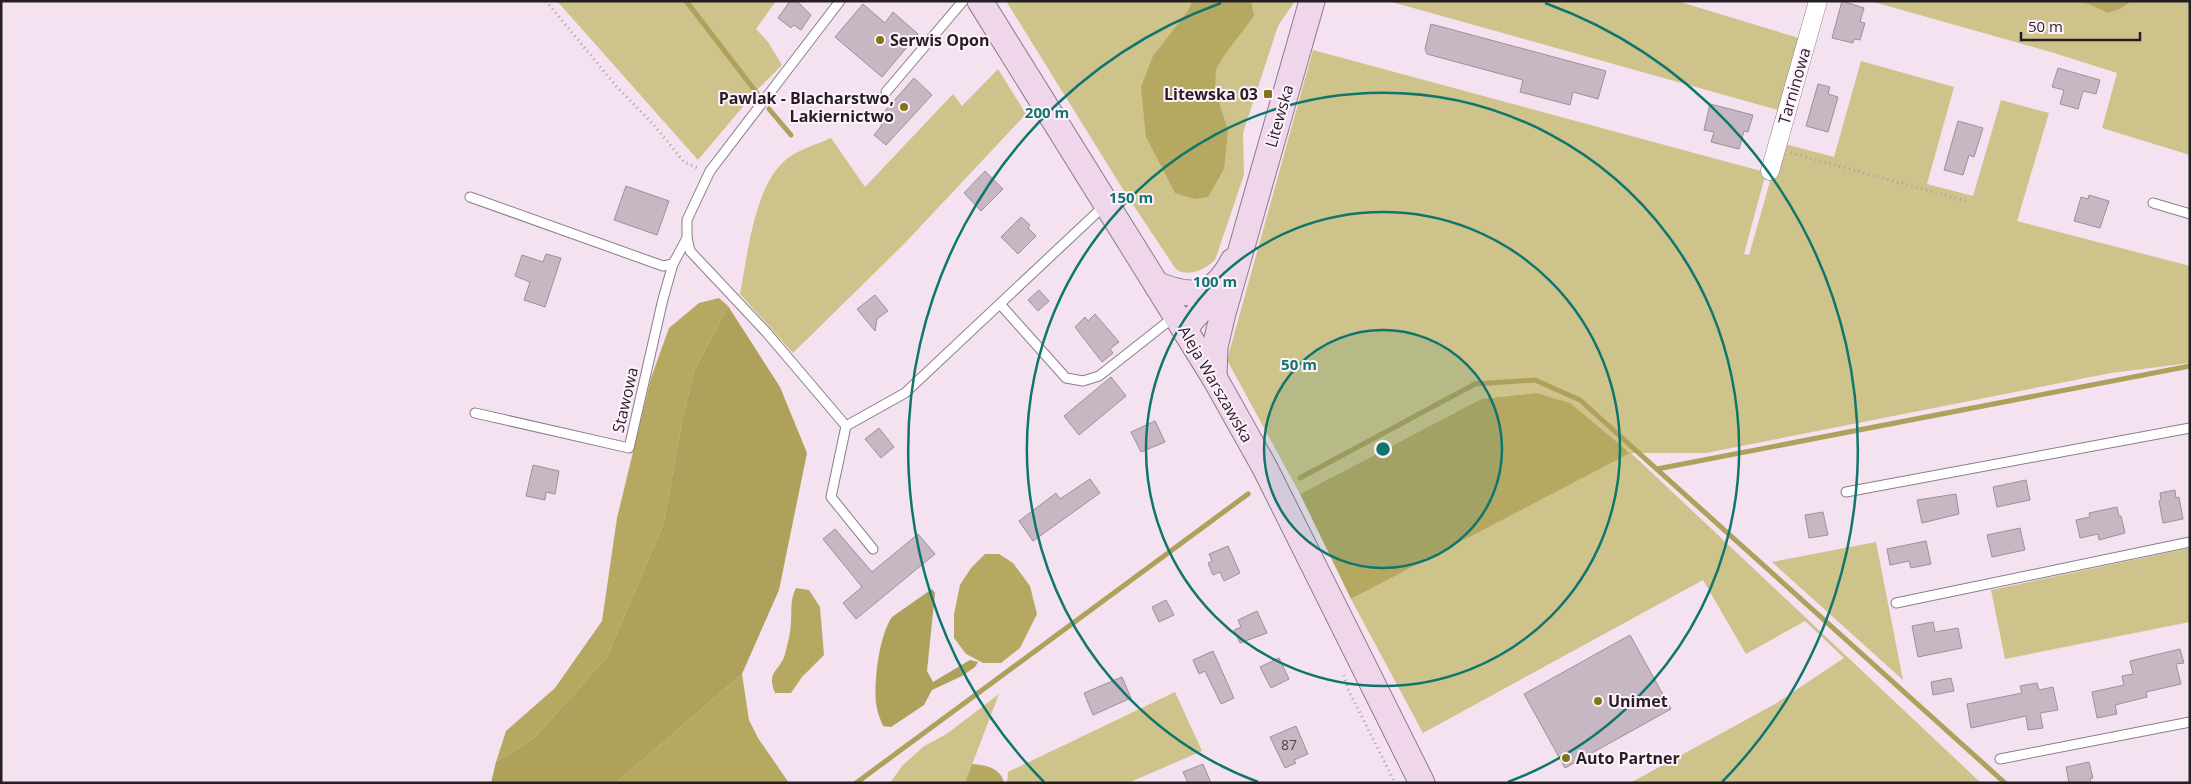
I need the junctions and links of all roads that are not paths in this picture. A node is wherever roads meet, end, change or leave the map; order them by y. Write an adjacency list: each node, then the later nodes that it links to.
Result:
1 (840, 1): 13 (lane, Stawowa)
2 (963, 1): 6 (lane)
3 (980, 1): 10 (street, Aleja Warszawska)
4 (1312, 1): 12 (street, Litewska)
5 (1818, 1): 7 (street, Tarninowa)
6 (886, 92)
7 (1770, 171)
8 (470, 197): 14 (lane)
9 (2153, 203): 11 (lane)
10 (1107, 204): 16 (street, Aleja Warszawska); 17 (lane)
11 (2190, 214)
12 (1246, 232): 15 (street); 18 (street)
13 (686, 238): 14 (lane, Stawowa); 22 (lane)
14 (674, 264): 21 (lane, Stawowa)
15 (1221, 281): 16 (street); 19 (street)
16 (1158, 285): 19 (street, Aleja Warszawska)
17 (1000, 304): 19 (lane); 22 (lane)
18 (1225, 305): 19 (street); 20 (street)
19 (1181, 322): 20 (street, Aleja Warszawska)
20 (1214, 377): 30 (street, Aleja Warszawska)
21 (476, 413)
22 (846, 426): 26 (lane)
23 (2190, 428): 24 (lane)
24 (1846, 492)
25 (2190, 542): 27 (lane)
26 (873, 549)
27 (1896, 603)
28 (2190, 722): 29 (lane)
29 (2000, 760)
30 (1422, 783)

